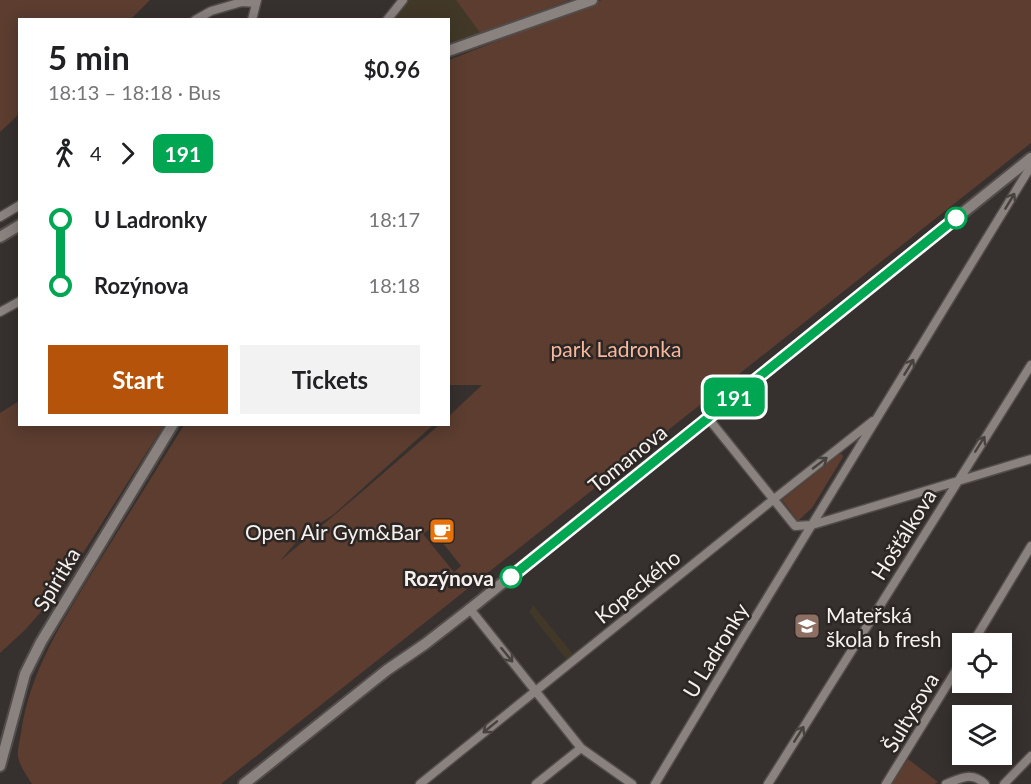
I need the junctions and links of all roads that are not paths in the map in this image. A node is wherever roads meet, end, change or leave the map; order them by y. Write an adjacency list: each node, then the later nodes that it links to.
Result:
1 (403, 0): 6 (street)
2 (592, 0): 7 (street)
3 (257, 1): 4 (street); 5 (street)
4 (198, 18)
5 (253, 18)
6 (389, 18)
7 (450, 50)
8 (1031, 158): 18 (street, Tomanova)
9 (1031, 166): 17 (street, U Ladronky, one-way to 9)
10 (18, 206): 11 (street)
11 (0, 217)
12 (18, 226): 13 (street)
13 (0, 237)
14 (18, 302): 15 (street)
15 (0, 312)
16 (1031, 364): 21 (street, Hošťálkova, one-way to 16)
17 (878, 417): 22 (street, Kopeckého, one-way to 17); 23 (street, U Ladronky)
18 (708, 418): 22 (street); 25 (street, Tomanova)
19 (172, 426): 31 (street, Spiritka)
20 (1031, 459): 21 (street)
21 (957, 482): 23 (street); 37 (street, Hošťálkova, one-way to 21)
22 (774, 499): 23 (street); 28 (street, Kopeckého)
23 (812, 525): 36 (street, U Ladronky)
24 (1031, 546): 26 (street)
25 (470, 609): 28 (street, one-way to 28); 32 (street, Tomanova)
26 (979, 633)
27 (952, 677): 38 (street, Šultysova)
28 (535, 691): 29 (street); 33 (street, Kopeckého, one-way to 33)
29 (581, 748): 34 (street); 35 (street)
30 (1031, 756): 41 (street)
31 (0, 766)
32 (244, 784)
33 (420, 784)
34 (536, 784)
35 (632, 784)
36 (655, 784)
37 (768, 784)
38 (886, 784)
39 (946, 784): 40 (street)
40 (985, 784)
41 (1004, 784)

